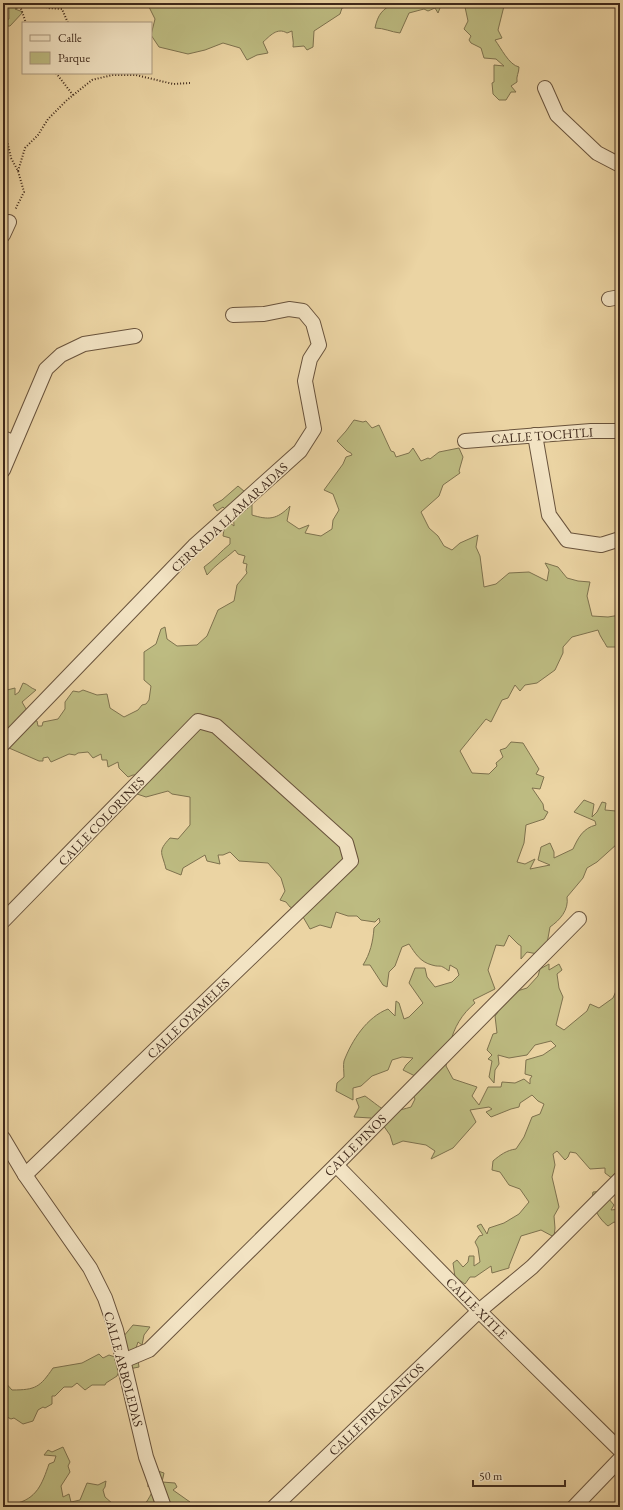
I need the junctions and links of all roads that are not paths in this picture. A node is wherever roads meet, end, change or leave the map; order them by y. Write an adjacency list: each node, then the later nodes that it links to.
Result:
1 (545, 88): 2 (street)
2 (620, 165)
3 (9, 222): 4 (street)
4 (3, 235)
5 (233, 315): 14 (street, CERRADA LLAMARADAS)
6 (135, 336): 9 (street)
7 (620, 430): 8 (street, CALLE TOCHTLI)
8 (535, 435): 10 (street, CALLE TOCHTLI); 12 (street)
9 (9, 437): 11 (street)
10 (465, 441)
11 (3, 470)
12 (620, 539)
13 (198, 721): 16 (street, CALLE COLORINES); 19 (street, CALLE OYAMELES)
14 (3, 744)
15 (579, 919): 18 (street, CALLE PINOS)
16 (3, 921)
17 (3, 1138): 19 (street, CALLE ARBOLEDAS)
18 (336, 1165): 21 (street, CALLE XITLE); 22 (street, CALLE PINOS)
19 (25, 1174): 22 (street, CALLE ARBOLEDAS)
20 (620, 1179): 21 (street, CALLE PIRACANTOS)
21 (479, 1311): 23 (street, CALLE XITLE); 26 (street, CALLE PIRACANTOS)
22 (123, 1360): 25 (street, CALLE ARBOLEDAS)
23 (620, 1450)
24 (620, 1458): 27 (street)
25 (164, 1507)
26 (274, 1507)
27 (574, 1507)

